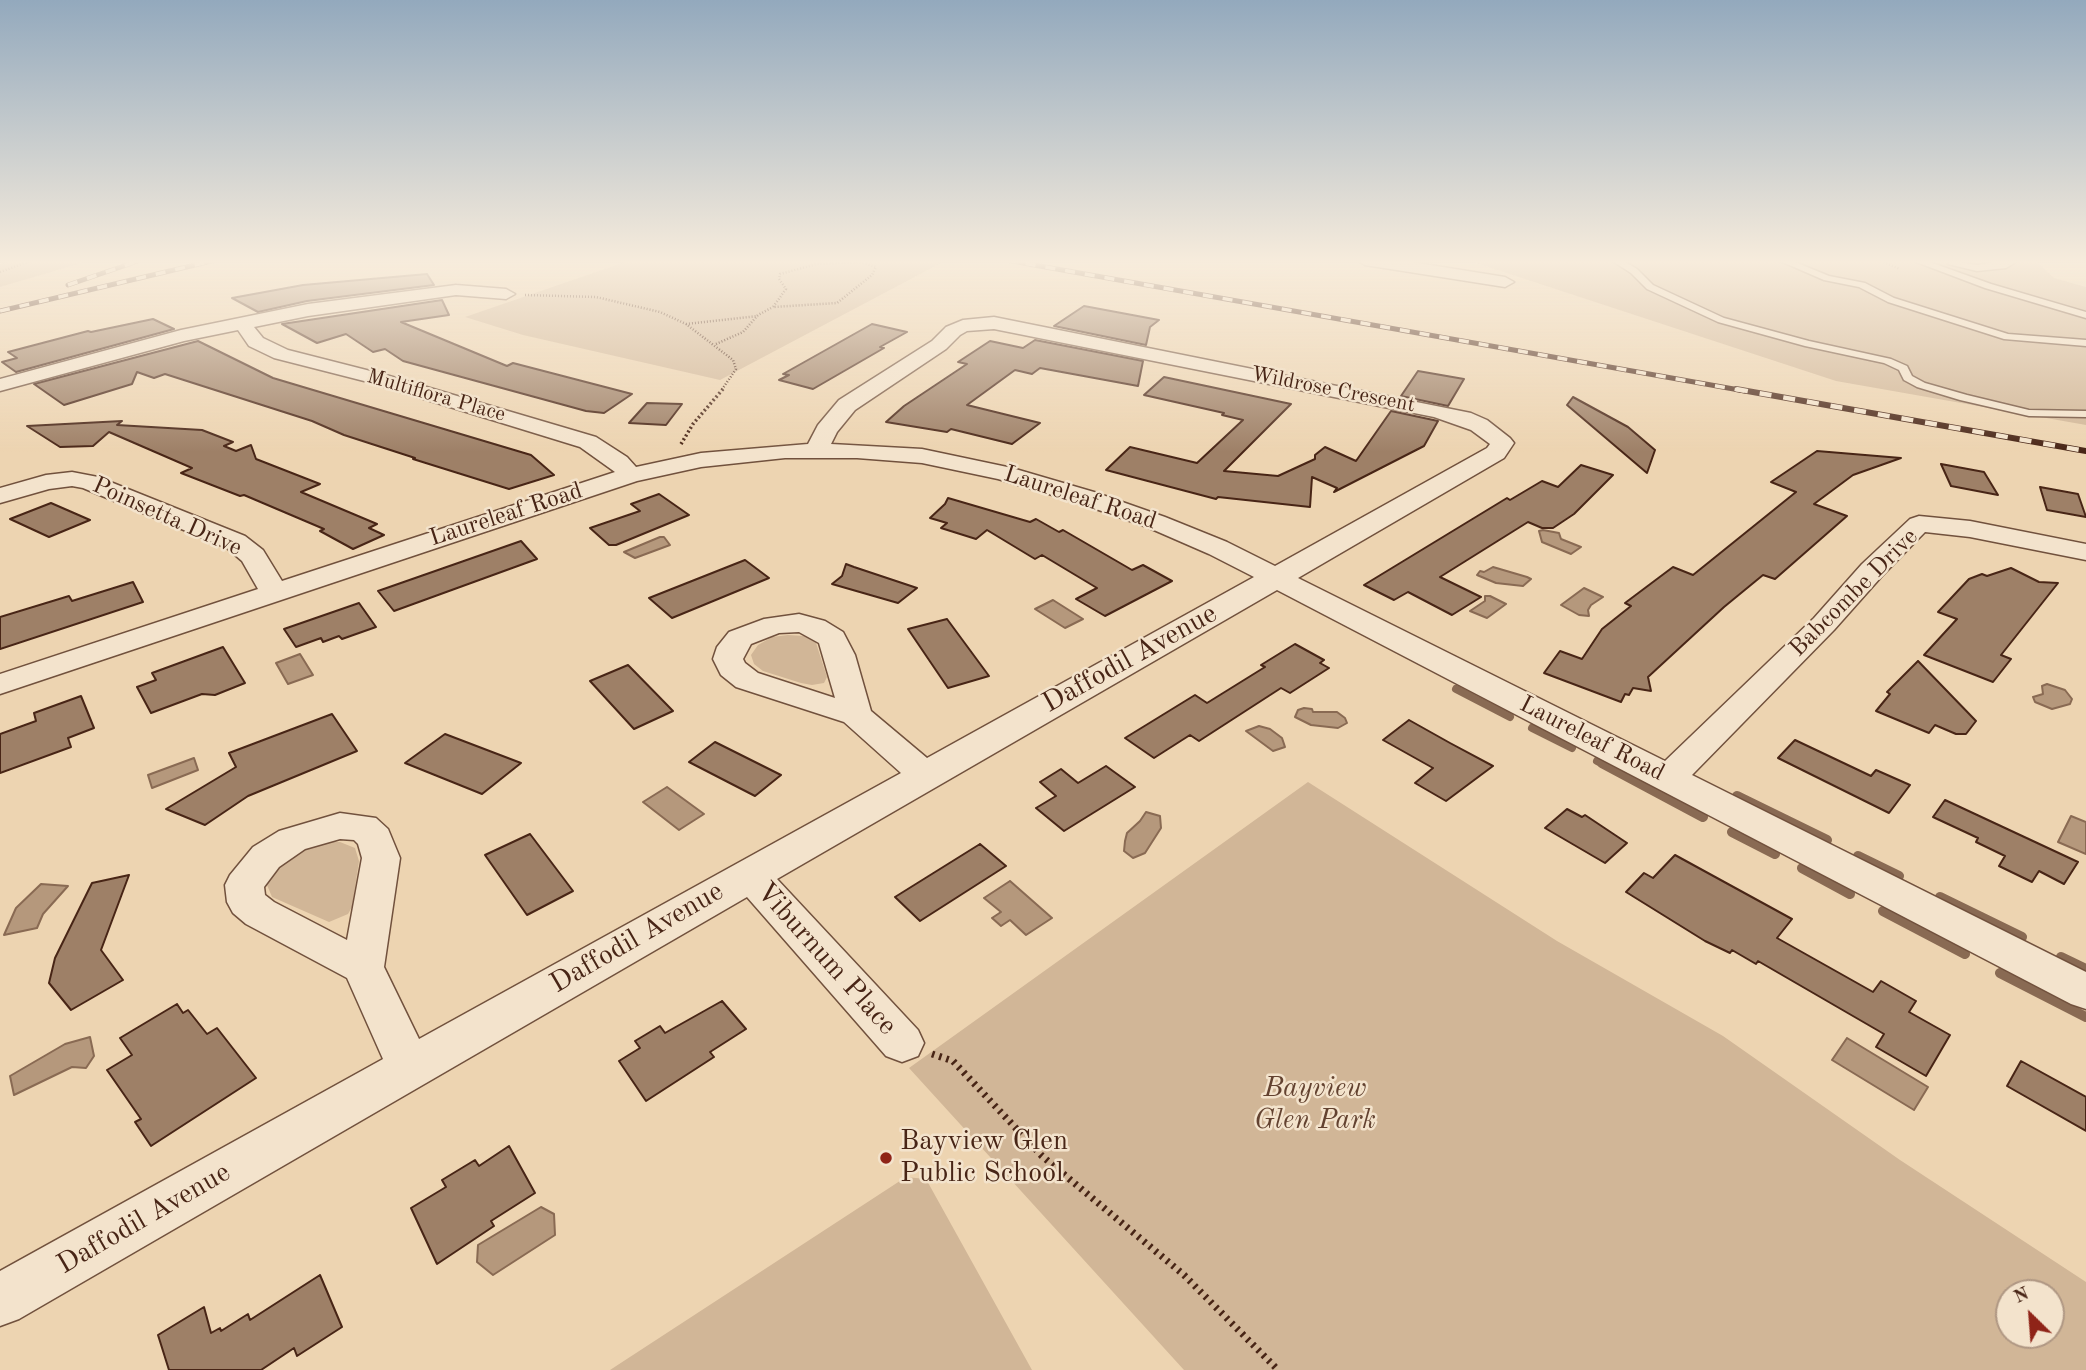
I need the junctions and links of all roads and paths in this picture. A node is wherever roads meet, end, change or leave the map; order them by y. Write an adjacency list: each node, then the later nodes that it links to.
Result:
1 (238, 324): 11 (street)
2 (243, 324): 15 (street, Multiflora Place)
3 (686, 324): 9 (path)
4 (751, 324): 9 (path)
5 (985, 324): 13 (street, Wildrose Crescent)
6 (1000, 324): 18 (street, Wildrose Crescent)
7 (1735, 324): 12 (lane)
8 (1963, 324): 10 (lane)
9 (715, 344): 14 (path)
10 (2086, 344)
11 (0, 385)
12 (2086, 414)
13 (817, 450): 14 (street, Laureleaf Road); 18 (street, Laureleaf Road)
14 (677, 464): 15 (street, Laureleaf Road)
15 (631, 475): 19 (street, Laureleaf Road)
16 (0, 496): 19 (street, Poinsetta Drive)
17 (2086, 552): 23 (street, Babcombe Drive)
18 (1274, 578): 22 (street, Daffodil Avenue); 23 (street, Laureleaf Road)
19 (274, 592): 20 (street, Laureleaf Road)
20 (0, 684)
21 (856, 715): 22 (street)
22 (925, 775): 24 (street, Daffodil Avenue)
23 (1668, 778): 26 (street, Laureleaf Road)
24 (749, 874): 27 (street, Viburnum Place); 28 (street, Daffodil Avenue)
25 (363, 967): 28 (street)
26 (2086, 992)
27 (902, 1043): 30 (path)
28 (410, 1068): 29 (street, Daffodil Avenue)
29 (0, 1300)
30 (1278, 1370)

